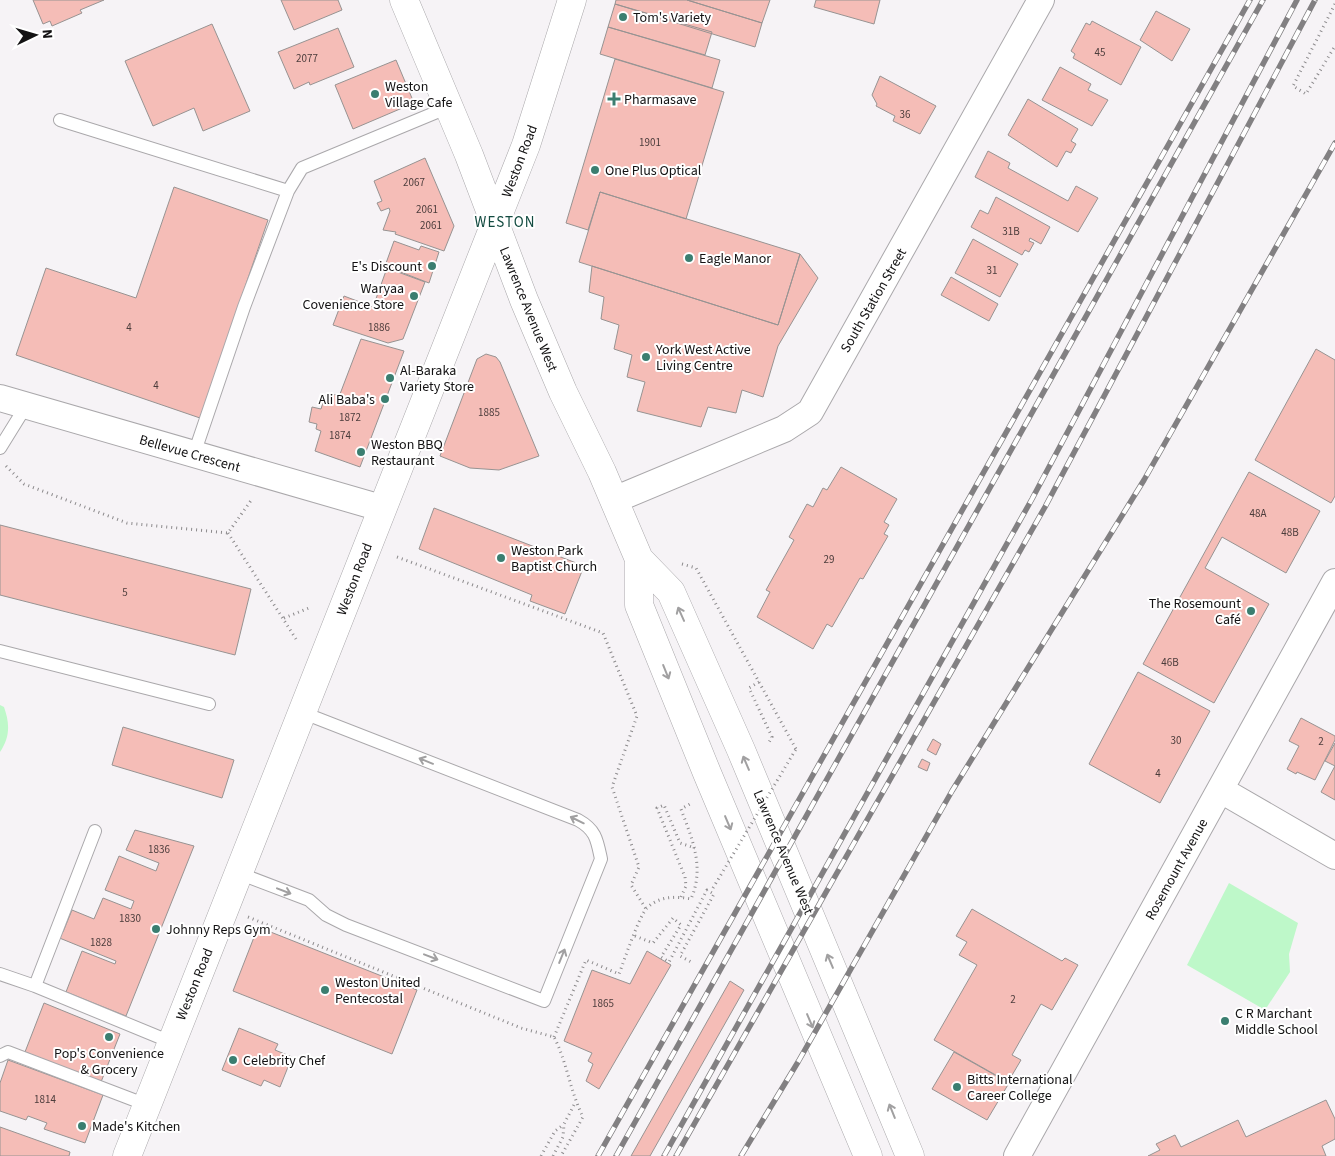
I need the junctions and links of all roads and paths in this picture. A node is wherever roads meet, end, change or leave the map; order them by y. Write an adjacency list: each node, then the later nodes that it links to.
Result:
1 (404, 0): 6 (main road, Lawrence Avenue West)
2 (572, 0): 9 (main road, Weston Road)
3 (1041, 0): 16 (street, South Station Street)
4 (1335, 4): 5 (path)
5 (1335, 46)
6 (449, 107): 8 (lane); 9 (main road, Lawrence Avenue West)
7 (60, 120): 8 (lane)
8 (288, 192): 13 (lane)
9 (495, 223): 16 (main road, Lawrence Avenue West); 17 (main road, Weston Road)
10 (0, 398): 11 (street, Bellevue Crescent)
11 (26, 406): 12 (lane); 13 (street, Bellevue Crescent)
12 (0, 448)
13 (194, 454): 15 (street, Bellevue Crescent)
14 (0, 460): 18 (path)
15 (268, 476): 17 (street, Bellevue Crescent); 18 (path)
16 (614, 500): 20 (main road, Lawrence Avenue West)
17 (381, 508): 29 (main road, Weston Road)
18 (228, 533): 24 (path)
19 (397, 557): 40 (path)
20 (639, 559): 55 (main road, Lawrence Avenue West, one-way to 55); 56 (main road, Lawrence Avenue West, one-way to 20)
21 (680, 563): 27 (path)
22 (1335, 582): 31 (street, Rosemount Avenue)
23 (309, 608): 24 (path)
24 (284, 618): 25 (path)
25 (296, 639)
26 (0, 650): 28 (lane)
27 (759, 682): 30 (path); 37 (path, bridge)
28 (209, 704)
29 (301, 712): 36 (main road, Weston Road); 36 (lane, one-way to 29)
30 (772, 737)
31 (1221, 790): 35 (street); 57 (street, Rosemount Avenue)
32 (694, 802): 34 (path)
33 (95, 831): 44 (lane)
34 (695, 848): 38 (path); 38 (path)
35 (1335, 856)
36 (238, 873): 39 (main road, Weston Road)
37 (710, 892): 41 (path); 42 (path)
38 (681, 897): 40 (path)
39 (225, 908): 45 (path); 46 (main road, Weston Road)
40 (646, 909): 41 (path)
41 (635, 936): 45 (path)
42 (693, 963)
43 (0, 974): 44 (lane)
44 (35, 986): 46 (lane)
45 (554, 1036): 48 (path)
46 (171, 1042): 49 (main road, Weston Road)
47 (0, 1056): 49 (lane)
48 (576, 1102): 50 (path); 54 (path)
49 (146, 1105): 51 (main road, Weston Road)
50 (564, 1124): 52 (path); 53 (path)
51 (127, 1156)
52 (541, 1156)
53 (553, 1156)
54 (561, 1156)
55 (868, 1156)
56 (910, 1156)
57 (1017, 1156)

